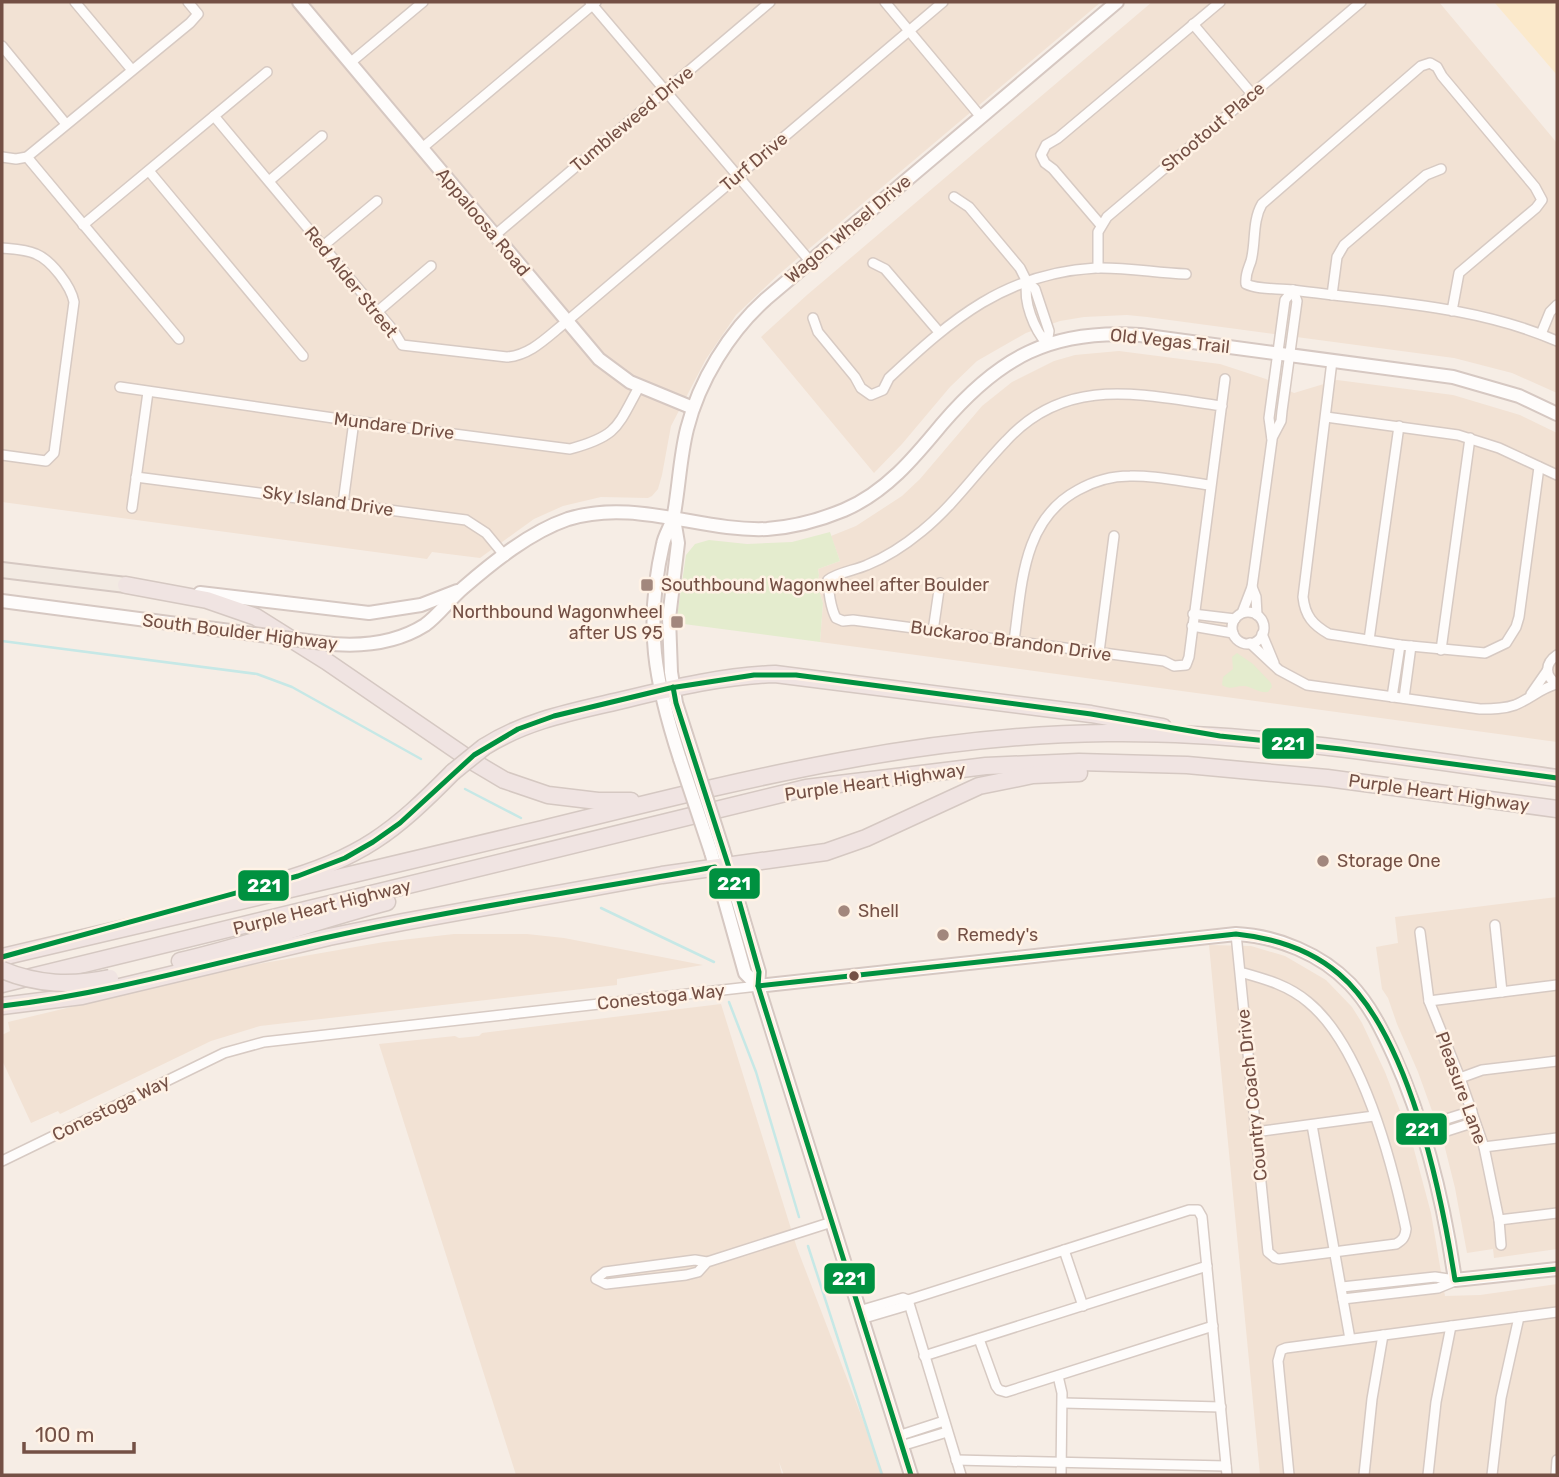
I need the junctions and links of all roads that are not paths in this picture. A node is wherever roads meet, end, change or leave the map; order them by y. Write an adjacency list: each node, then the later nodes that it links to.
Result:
1 (75, 2): 16 (street)
2 (188, 2): 16 (street)
3 (299, 2): 15 (street, Appaloosa Road)
4 (423, 2): 15 (street)
5 (770, 2): 18 (street, Tumbleweed Drive)
6 (884, 2): 13 (street)
7 (943, 2): 13 (street, Turf Drive)
8 (1117, 2): 21 (street, Wagon Wheel Drive)
9 (1220, 2): 12 (street)
10 (1361, 2): 19 (street, Shootout Place)
11 (593, 3): 18 (street); 24 (street)
12 (1193, 24): 19 (street); 33 (street)
13 (909, 31): 21 (street); 29 (street, Turf Drive)
14 (2, 46): 22 (street)
15 (350, 63): 24 (street, Appaloosa Road)
16 (132, 70): 22 (street)
17 (267, 72): 20 (street)
18 (665, 91): 29 (street); 35 (street, Tumbleweed Drive)
19 (1252, 94): 33 (street, Shootout Place)
20 (214, 116): 28 (street); 30 (street, Red Alder Street)
21 (981, 117): 38 (street, Wagon Wheel Drive)
22 (66, 124): 26 (street)
23 (322, 136): 30 (street)
24 (421, 149): 35 (street, Appaloosa Road)
25 (2, 157): 26 (street)
26 (27, 157): 34 (street)
27 (1441, 170): 45 (street)
28 (149, 171): 34 (street); 57 (street)
29 (737, 177): 38 (street); 50 (street, Turf Drive)
30 (269, 181): 36 (street, Red Alder Street)
31 (954, 197): 43 (street)
32 (377, 201): 36 (street)
33 (1100, 224): 41 (street)
34 (83, 225): 53 (street)
35 (494, 236): 50 (street, Appaloosa Road)
36 (323, 246): 48 (street, Red Alder Street)
37 (2, 248): 70 (street)
38 (810, 261): 64 (street, Wagon Wheel Drive)
39 (873, 263): 51 (street)
40 (432, 266): 48 (street)
41 (1098, 268): 42 (street); 43 (street)
42 (1186, 274)
43 (1027, 282): 51 (street); 55 (street)
44 (1293, 290): 45 (street); 47 (street); 56 (street)
45 (1332, 295): 47 (street)
46 (1557, 305): 52 (street)
47 (1452, 311): 52 (street)
48 (377, 312): 50 (street, Red Alder Street)
49 (813, 318): 51 (street)
50 (566, 322): 61 (street, Appaloosa Road)
51 (939, 332)
52 (1541, 334): 54 (street)
53 (179, 339)
54 (1557, 341)
55 (1047, 344): 56 (street, Old Vegas Trail); 77 (street, Old Vegas Trail)
56 (1283, 355): 58 (street, Old Vegas Trail); 83 (street)
57 (303, 356)
58 (1332, 361): 65 (street, Old Vegas Trail); 66 (street)
59 (1225, 379): 63 (street)
60 (120, 387): 62 (street, Mundare Drive)
61 (639, 387): 64 (street, Appaloosa Road); 67 (street, Mundare Drive)
62 (148, 391): 67 (street, Mundare Drive); 73 (street)
63 (1222, 406): 74 (street); 90 (street, Buckaroo Brandon Drive)
64 (693, 408): 77 (street, Wagon Wheel Drive)
65 (1557, 414)
66 (1326, 417): 68 (street); 93 (street)
67 (354, 421): 75 (street)
68 (1399, 426): 69 (street); 93 (street)
69 (1470, 438): 71 (street); 98 (street)
70 (2, 455)
71 (1539, 467): 72 (street); 98 (street)
72 (1557, 475)
73 (136, 477): 75 (street, Sky Island Drive); 76 (street)
74 (1210, 485): 86 (street); 94 (street)
75 (343, 503): 79 (street, Sky Island Drive)
76 (132, 508)
77 (673, 518): 79 (street, South Boulder Highway); 104 (street, Wagon Wheel Drive); 104 (street, Wagon Wheel Drive)
78 (1114, 536): 99 (street)
79 (505, 556): 84 (street, South Boulder Highway)
80 (2, 570): 82 (main road, South Boulder Highway)
81 (940, 583): 90 (street)
82 (126, 584): 84 (street, South Boulder Highway); 111 (highway)
83 (1252, 587): 87 (street); 88 (street)
84 (461, 590): 85 (street, South Boulder Highway, bridge)
85 (2, 601)
86 (1193, 614): 88 (street); 89 (street)
87 (1256, 615): 88 (street); 92 (street)
88 (1238, 616): 91 (street)
89 (1192, 626): 91 (street); 99 (street, Buckaroo Brandon Drive)
90 (933, 631): 94 (street, Buckaroo Brandon Drive)
91 (1233, 633): 95 (street)
92 (1262, 634): 95 (street); 101 (street)
93 (1369, 640): 96 (street)
94 (1014, 641): 99 (street, Buckaroo Brandon Drive)
95 (1250, 643): 101 (street)
96 (1400, 645): 97 (street); 106 (street)
97 (1411, 646): 98 (street); 107 (street)
98 (1441, 650)
99 (1099, 652)
100 (1557, 655): 102 (street)
101 (1274, 663): 106 (street)
102 (1547, 671): 103 (street); 105 (street)
103 (1557, 684): 105 (street)
104 (666, 689): 108 (highway); 114 (street, Wagon Wheel Drive, bridge); 118 (highway, bridge)
105 (1531, 694): 107 (street)
106 (1392, 697): 107 (street)
107 (1404, 698)
108 (1220, 736): 110 (highway, Purple Heart Highway); 111 (highway, Purple Heart Highway)
109 (1327, 778): 112 (highway, Purple Heart Highway); 113 (highway, Purple Heart Highway); 114 (highway)
110 (1557, 778)
111 (654, 802): 118 (highway, Purple Heart Highway)
112 (1557, 810)
113 (602, 839): 119 (highway, bridge); 121 (highway, Purple Heart Highway)
114 (719, 859): 123 (street, Wagon Wheel Drive); 126 (highway)
115 (1495, 925): 124 (street)
116 (1420, 932): 125 (street, Pleasure Lane)
117 (1236, 934): 120 (street, Country Coach Drive); 123 (street, Conestoga Way); 134 (street, Conestoga Way)
118 (2, 957)
119 (2, 970)
120 (1240, 972): 130 (street); 133 (street, Country Coach Drive)
121 (2, 984)
122 (1557, 985): 124 (street)
123 (758, 986): 137 (street, Conestoga Way); 140 (street, Wagon Wheel Drive)
124 (1502, 992): 125 (street)
125 (1429, 1001): 128 (street, Pleasure Lane)
126 (2, 1006)
127 (1557, 1061): 128 (street)
128 (1460, 1078): 129 (street, Pleasure Lane)
129 (1472, 1111): 131 (street, Pleasure Lane); 134 (street)
130 (1374, 1116): 132 (street); 143 (street)
131 (1475, 1122): 134 (street); 136 (street, Pleasure Lane)
132 (1312, 1125): 133 (street); 143 (street)
133 (1255, 1132): 143 (street, Country Coach Drive)
134 (1423, 1133): 147 (street, Conestoga Way)
135 (1557, 1138): 136 (street)
136 (1484, 1147): 139 (street, Pleasure Lane)
137 (2, 1161)
138 (1557, 1213): 139 (street)
139 (1499, 1220): 141 (street, Pleasure Lane)
140 (831, 1222): 144 (street); 153 (street, Wagon Wheel Drive)
141 (1501, 1245)
142 (1064, 1250): 145 (street); 150 (street); 151 (street)
143 (1336, 1251): 148 (street)
144 (707, 1262): 144 (street)
145 (1207, 1266): 151 (street); 155 (street)
146 (1557, 1269): 147 (street)
147 (1455, 1280): 148 (street); 149 (street)
148 (1342, 1287): 149 (street)
149 (1343, 1299): 159 (street)
150 (908, 1300): 153 (street); 160 (street)
151 (1083, 1306): 158 (street)
152 (1557, 1312): 154 (street)
153 (860, 1315): 166 (street, Wagon Wheel Drive)
154 (1519, 1317): 156 (street); 177 (street)
155 (1213, 1326): 161 (street); 163 (street)
156 (1451, 1326): 157 (street); 176 (street)
157 (1383, 1335): 159 (street); 175 (street)
158 (979, 1339): 160 (street); 161 (street)
159 (1350, 1339): 174 (street)
160 (924, 1356): 164 (street)
161 (1058, 1376): 162 (street)
162 (1063, 1404): 163 (street); 169 (street)
163 (1221, 1407): 170 (street)
164 (944, 1421): 165 (street); 166 (street)
165 (947, 1432): 166 (street); 167 (street)
166 (899, 1441): 171 (street, Wagon Wheel Drive)
167 (956, 1460): 169 (street); 172 (street)
168 (1557, 1460): 178 (street)
169 (1061, 1462): 170 (street); 173 (street)
170 (1227, 1471)
171 (911, 1475)
172 (961, 1475)
173 (1061, 1475)
174 (1289, 1475)
175 (1364, 1475)
176 (1428, 1475)
177 (1492, 1475)
178 (1556, 1475)

